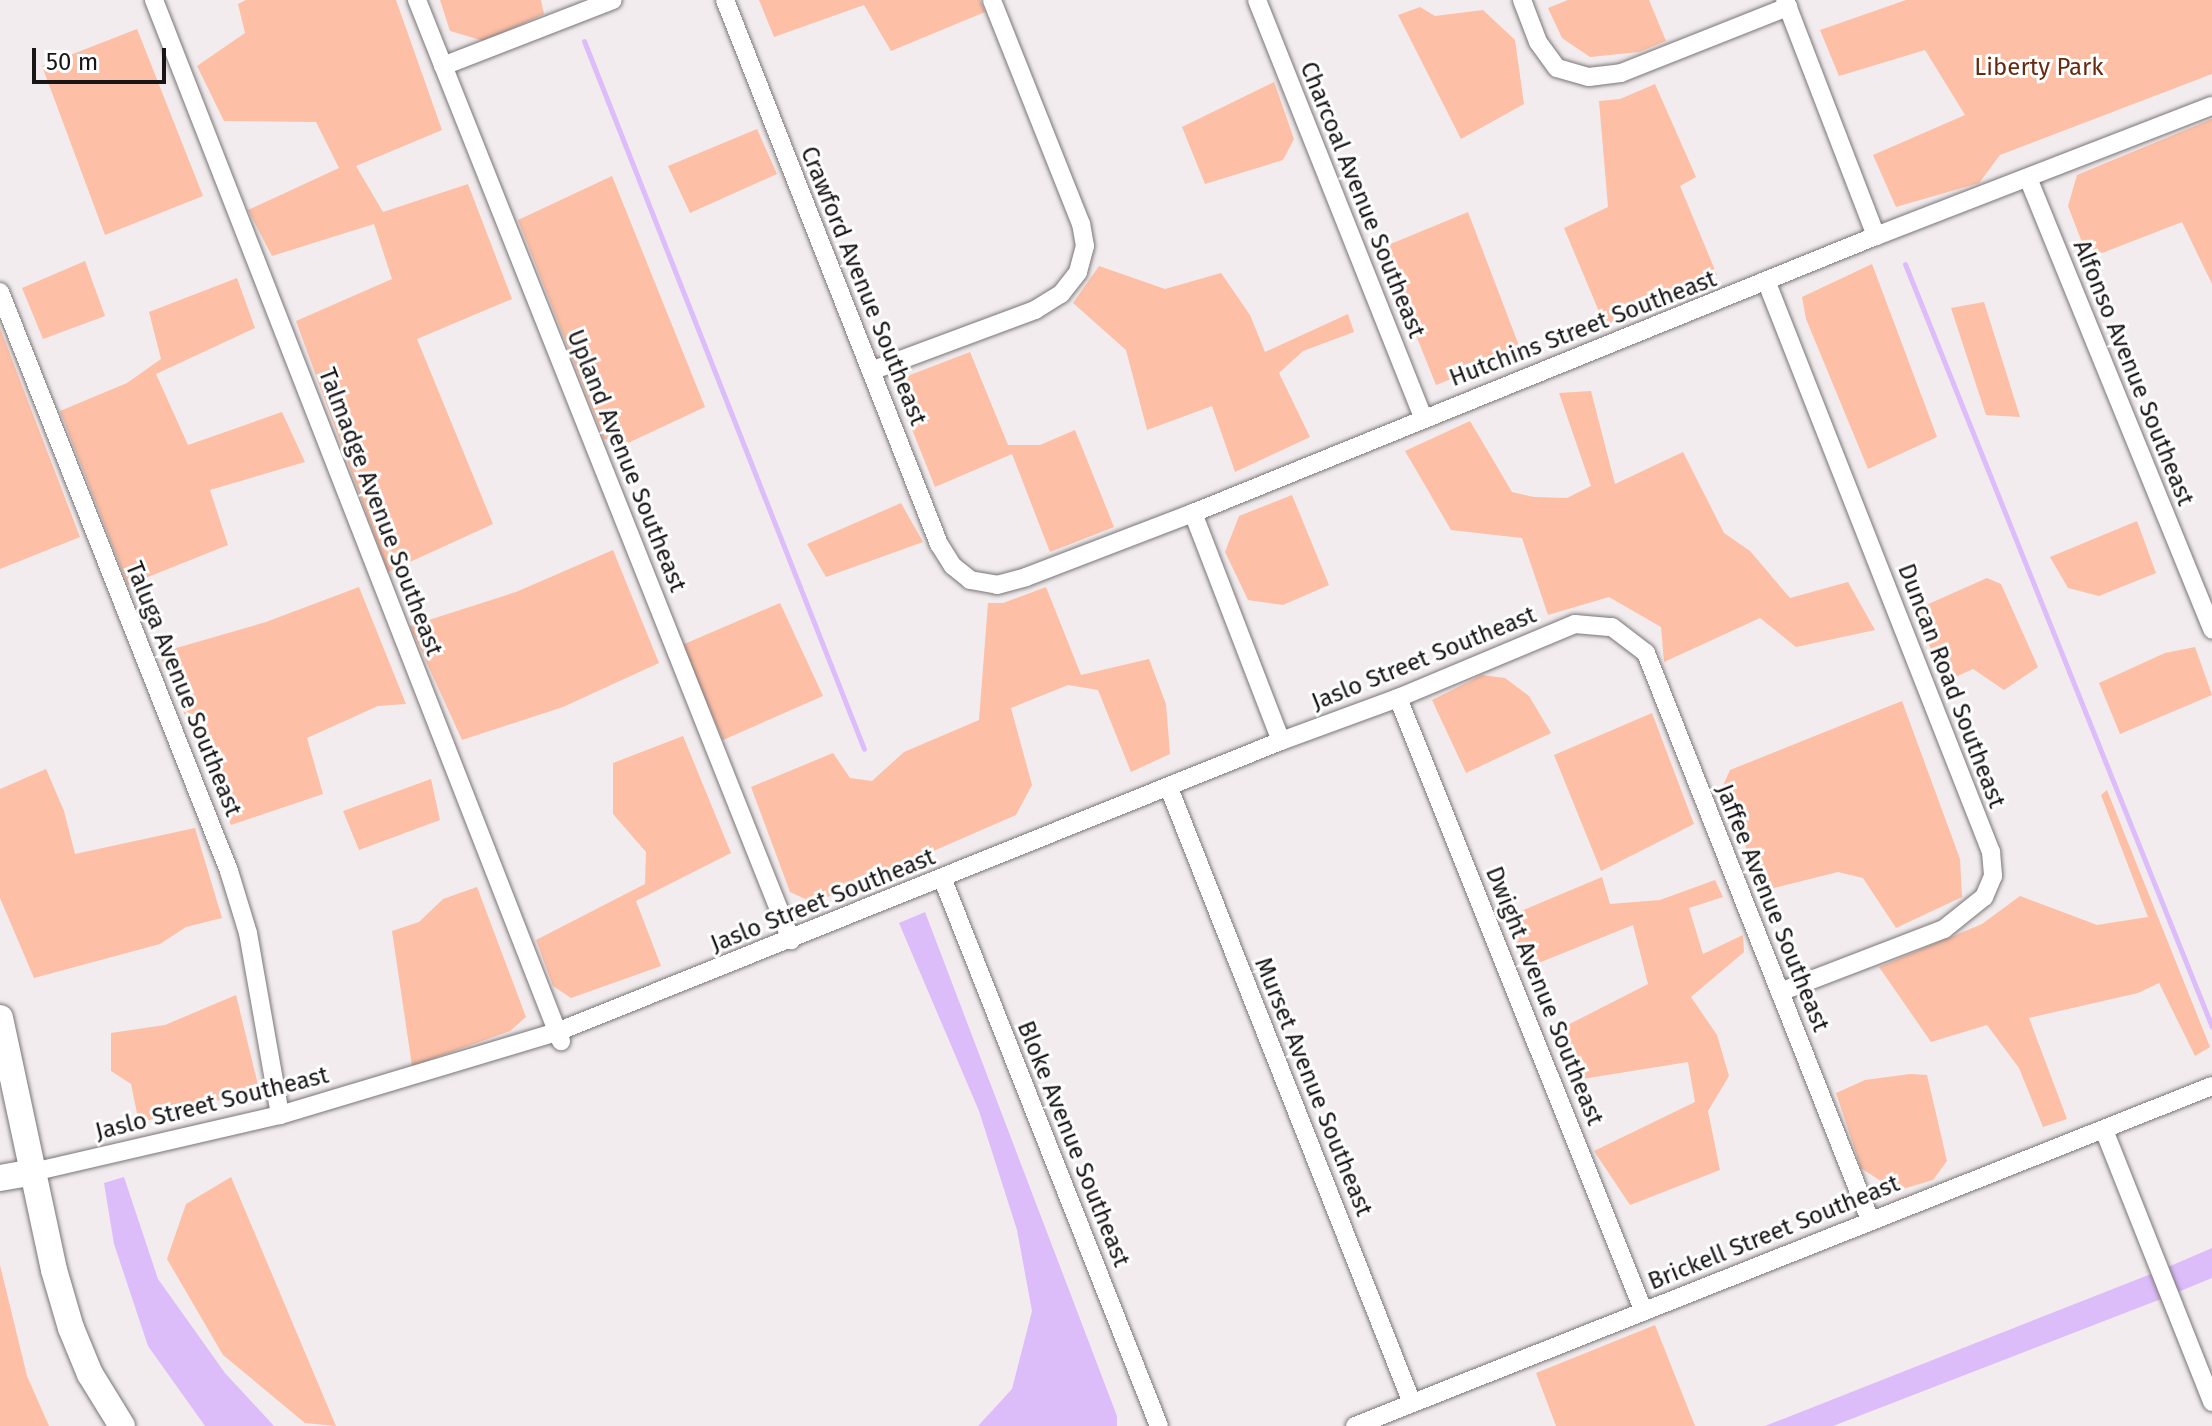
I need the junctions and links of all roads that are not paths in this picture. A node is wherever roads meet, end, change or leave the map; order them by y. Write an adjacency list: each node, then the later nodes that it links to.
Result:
1 (154, 0): 28 (street, Talmadge Avenue Southeast)
2 (417, 0): 9 (street, Upland Avenue Southeast)
3 (613, 0): 9 (street)
4 (725, 0): 15 (street, Crawford Avenue Southeast)
5 (992, 0): 15 (street)
6 (1257, 0): 16 (street, Charcoal Avenue Southeast)
7 (1522, 0): 8 (street)
8 (1787, 3): 12 (street)
9 (443, 66): 25 (street, Upland Avenue Southeast)
10 (2212, 106): 11 (street, Hutchins Street Southeast)
11 (2028, 178): 12 (street, Hutchins Street Southeast); 20 (street, Alfonso Avenue Southeast)
12 (1876, 236): 13 (street, Hutchins Street Southeast)
13 (1767, 283): 16 (street, Hutchins Street Southeast); 26 (street, Duncan Road Southeast)
14 (0, 292): 30 (street, Taluga Avenue Southeast)
15 (871, 371): 18 (street, Crawford Avenue Southeast)
16 (1423, 418): 17 (street, Hutchins Street Southeast)
17 (1193, 513): 18 (street, Hutchins Street Southeast); 22 (street)
18 (970, 580)
19 (1612, 627): 21 (street, Jaslo Street Southeast); 26 (street, Jaffee Avenue Southeast)
20 (2212, 630)
21 (1398, 698): 22 (street, Jaslo Street Southeast); 35 (street, Dwight Avenue Southeast)
22 (1281, 741): 23 (street, Jaslo Street Southeast)
23 (1169, 788): 24 (street, Jaslo Street Southeast); 37 (street, Murset Avenue Southeast)
24 (943, 880): 25 (street, Jaslo Street Southeast); 39 (street, Bloke Avenue Southeast)
25 (791, 940): 28 (street, Jaslo Street Southeast)
26 (1780, 992): 34 (street, Jaffee Avenue Southeast)
27 (0, 1018): 32 (street)
28 (559, 1037): 30 (street, Jaslo Street Southeast)
29 (2212, 1086): 31 (street, Brickell Street Southeast)
30 (280, 1115): 32 (street, Jaslo Street Southeast)
31 (2104, 1130): 34 (street, Brickell Street Southeast); 36 (street)
32 (33, 1172): 33 (street); 38 (street)
33 (0, 1178)
34 (1870, 1220): 35 (street, Brickell Street Southeast)
35 (1644, 1312): 37 (street, Brickell Street Southeast)
36 (2212, 1402)
37 (1412, 1403): 40 (street, Brickell Street Southeast)
38 (122, 1426)
39 (1159, 1426)
40 (1355, 1426)

